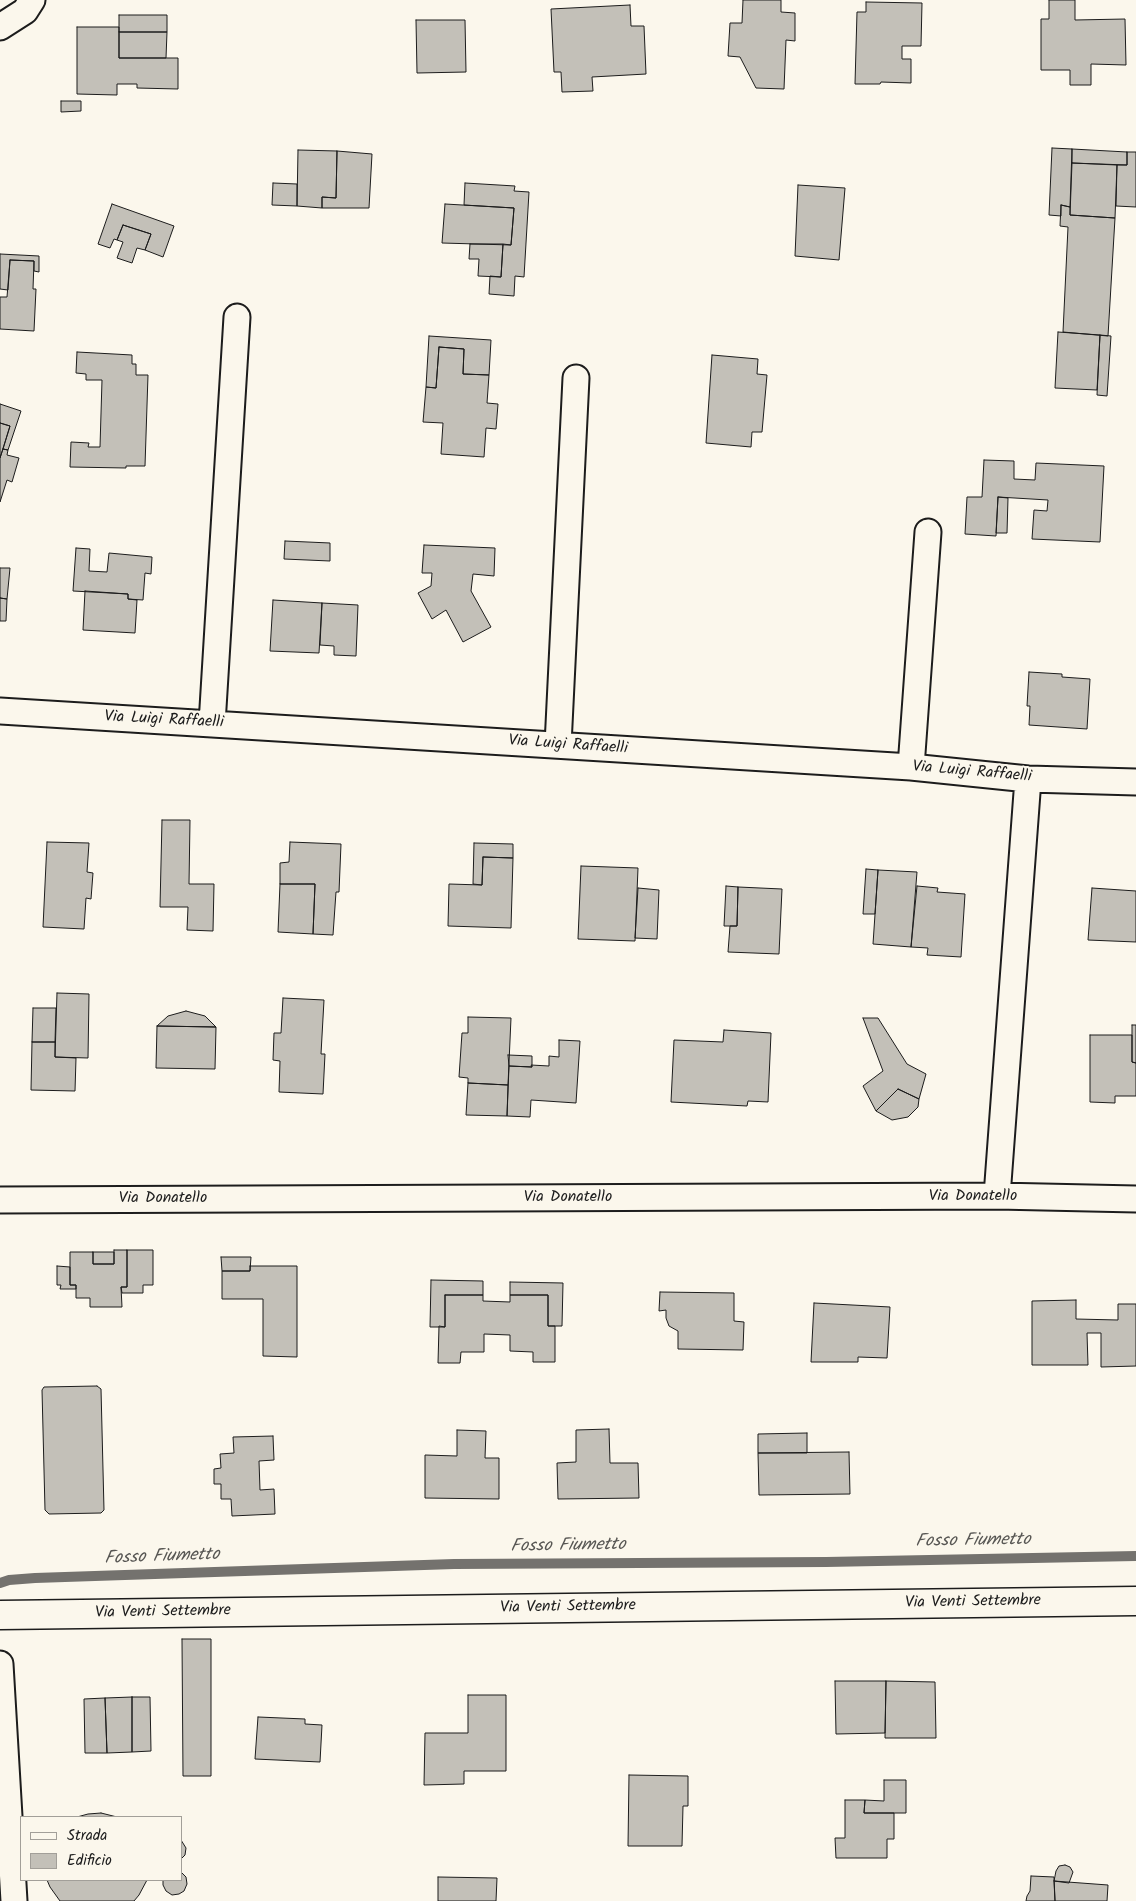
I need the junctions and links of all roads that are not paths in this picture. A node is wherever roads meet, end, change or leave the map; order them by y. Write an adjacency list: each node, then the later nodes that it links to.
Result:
1 (32, 0): 2 (street)
2 (0, 27)
3 (237, 317): 7 (street)
4 (576, 378): 8 (street)
5 (928, 532): 9 (street)
6 (0, 711): 7 (street, Via Luigi Raffaelli)
7 (212, 724): 8 (street, Via Luigi Raffaelli)
8 (558, 745): 9 (street, Via Luigi Raffaelli)
9 (911, 767): 10 (street, Via Luigi Raffaelli)
10 (1028, 778): 11 (street, Via Luigi Raffaelli); 12 (street)
11 (1136, 782)
12 (997, 1196): 13 (street, Via Donatello); 14 (street, Via Donatello)
13 (1136, 1199)
14 (0, 1200)
15 (1136, 1601): 16 (street, Via Venti Settembre)
16 (0, 1615)
17 (0, 1664): 18 (street)
18 (14, 1901)

